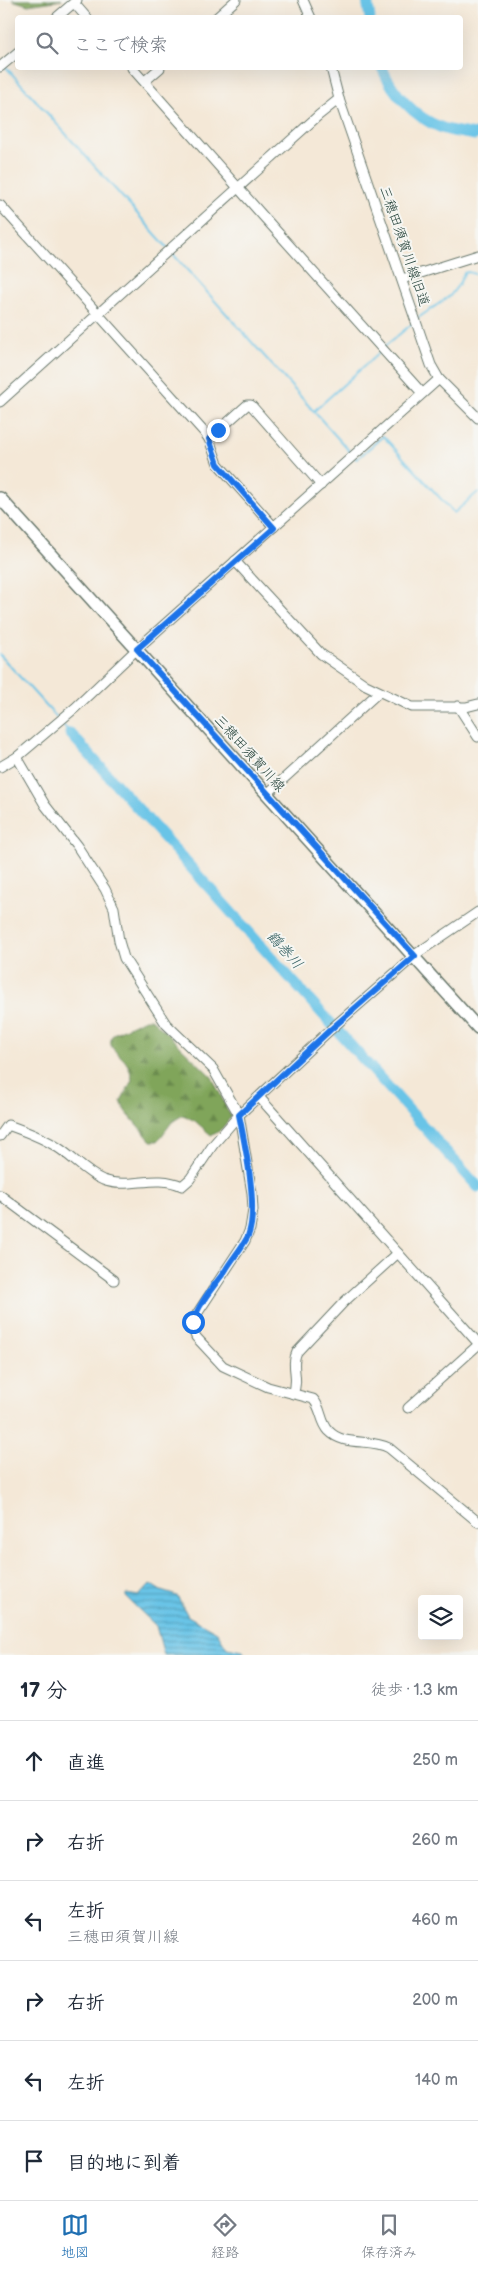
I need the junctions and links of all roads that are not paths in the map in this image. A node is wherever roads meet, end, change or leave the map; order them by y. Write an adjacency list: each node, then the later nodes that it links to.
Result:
1 (236, 0): 6 (street)
2 (303, 0): 7 (street)
3 (76, 1): 4 (street); 5 (street)
4 (60, 15)
5 (85, 15)
6 (219, 15)
7 (310, 15)
8 (15, 54): 9 (street)
9 (0, 67)
10 (134, 70): 13 (street)
11 (158, 70): 13 (street)
12 (332, 70): 14 (street, 三穂田須賀川線旧道)
13 (145, 81): 15 (street)
14 (339, 99): 15 (street); 18 (street, 三穂田須賀川線旧道)
15 (239, 188): 19 (street); 21 (street)
16 (0, 205): 19 (street)
17 (478, 255): 18 (street)
18 (402, 279): 20 (street, 三穂田須賀川線旧道)
19 (97, 314): 22 (street); 24 (street)
20 (439, 379): 21 (street); 23 (street, 三穂田須賀川線旧道)
21 (422, 393): 25 (street)
22 (0, 402)
23 (478, 418)
24 (209, 439): 25 (street); 27 (street)
25 (321, 485): 27 (street)
26 (0, 498): 29 (main road, 三穂田須賀川線)
27 (274, 528): 28 (street)
28 (235, 560): 29 (street); 30 (street)
29 (137, 649): 34 (street); 36 (main road, 三穂田須賀川線)
30 (379, 692): 32 (street); 36 (street)
31 (478, 704): 32 (street)
32 (458, 706): 33 (street)
33 (478, 737)
34 (17, 757): 35 (street); 41 (street)
35 (0, 767)
36 (267, 794): 38 (main road, 三穂田須賀川線)
37 (478, 912): 38 (street)
38 (415, 956): 39 (main road, 三穂田須賀川線); 40 (street)
39 (478, 1028)
40 (259, 1097): 41 (street); 44 (street)
41 (239, 1115): 42 (street); 47 (street)
42 (0, 1136)
43 (0, 1195): 45 (street)
44 (398, 1254): 46 (street); 47 (street)
45 (114, 1280)
46 (478, 1344): 48 (street)
47 (293, 1394): 49 (street)
48 (408, 1408)
49 (478, 1522)

